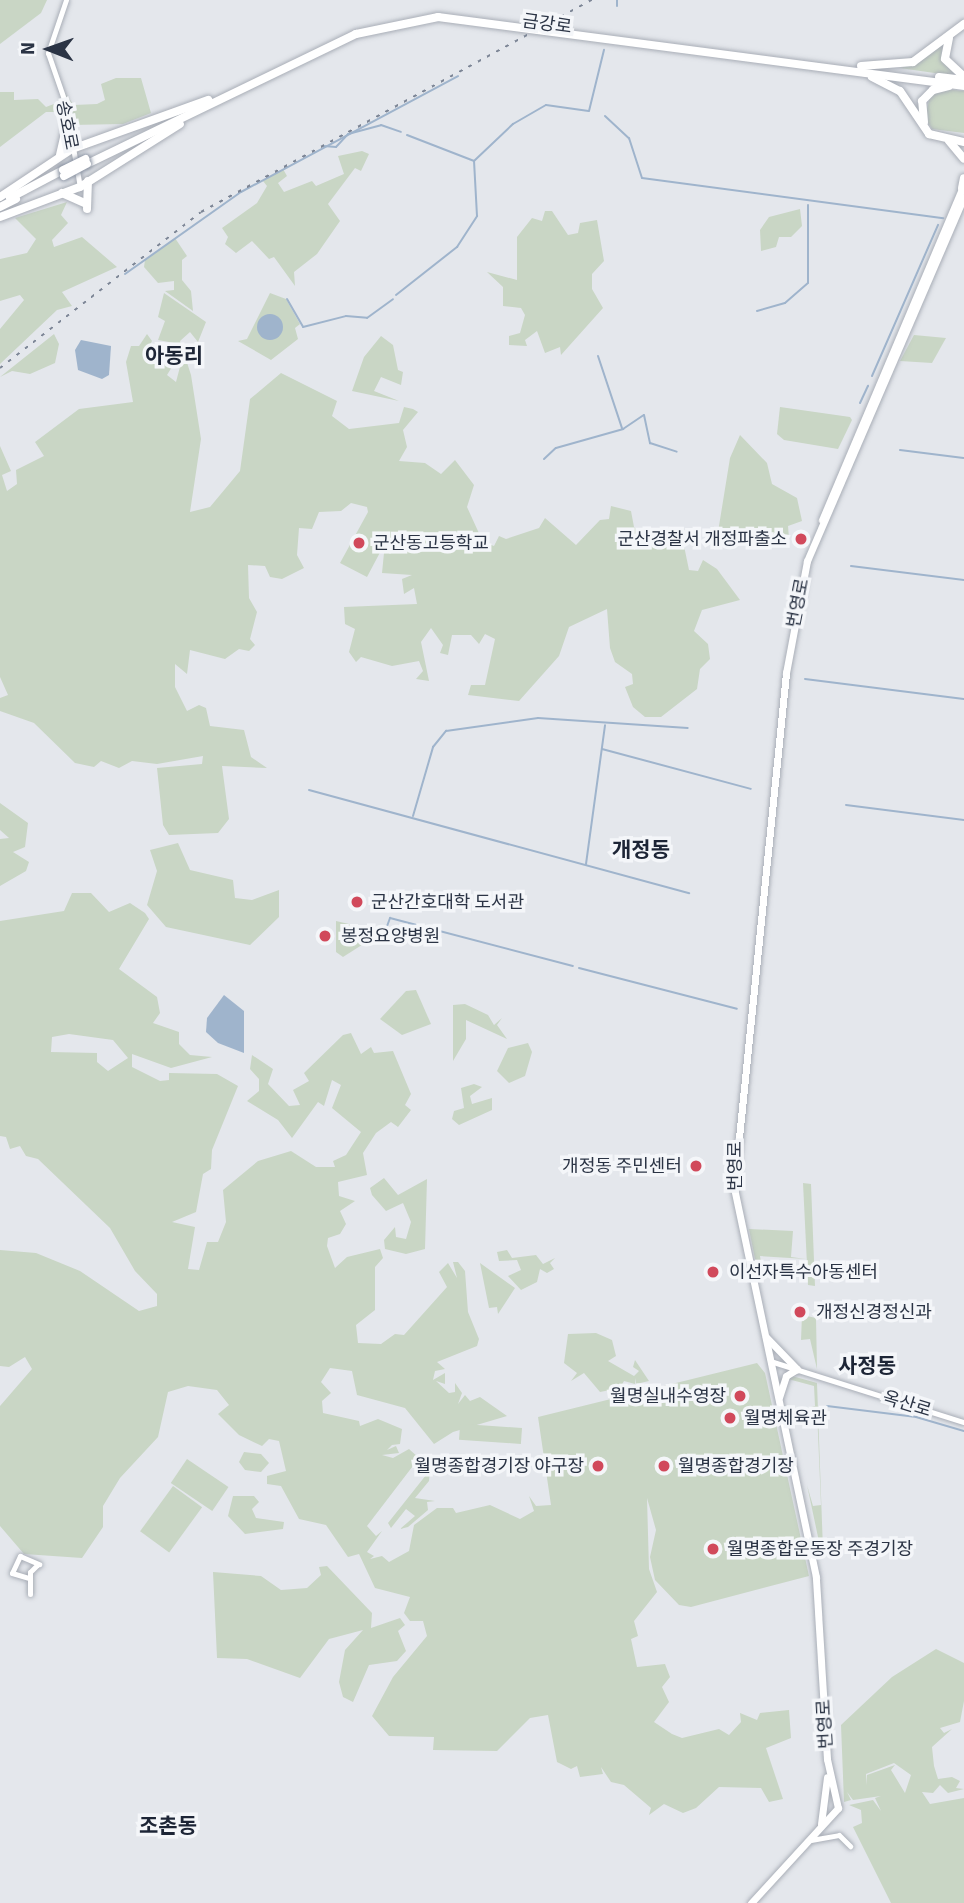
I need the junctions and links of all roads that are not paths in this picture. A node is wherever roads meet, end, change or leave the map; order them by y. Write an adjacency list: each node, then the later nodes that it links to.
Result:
1 (66, 0): 10 (main road, 송호로)
2 (964, 26): 5 (highway); 7 (highway)
3 (602, 34): 4 (highway, 금강로); 8 (highway, 금강로); 9 (highway, 금강로)
4 (619, 36): 5 (highway, 금강로); 6 (highway, 금강로)
5 (861, 66): 7 (highway, 금강로)
6 (845, 69): 7 (highway, 금강로); 11 (highway)
7 (964, 82): 11 (highway)
8 (230, 94): 16 (highway, 금강로); 17 (highway)
9 (210, 100): 12 (highway); 16 (highway, 금강로)
10 (68, 125): 12 (highway); 13 (main road, 송호로); 15 (highway)
11 (959, 140): 14 (highway)
12 (85, 144): 13 (highway)
13 (73, 155): 15 (highway); 19 (main road, 송호로)
14 (964, 159)
15 (58, 160): 22 (highway)
16 (87, 162): 22 (highway, bridge)
17 (92, 178): 19 (highway); 19 (highway); 21 (highway)
18 (964, 178): 20 (highway)
19 (78, 179): 21 (highway)
20 (963, 190): 24 (main road, 번영로)
21 (62, 193): 23 (highway)
22 (0, 202)
23 (0, 217)
24 (764, 1334): 25 (main road, 번영로); 26 (main road)
25 (770, 1361): 26 (main road, 옥산로); 27 (main road, 번영로)
26 (797, 1369): 27 (main road); 28 (main road, 옥산로)
27 (779, 1400): 31 (main road, 번영로)
28 (964, 1422)
29 (28, 1578): 30 (main road)
30 (30, 1594)
31 (827, 1759): 32 (main road); 33 (main road, 번영로)
32 (827, 1780): 33 (main road); 34 (main road)
33 (836, 1810): 34 (main road)
34 (819, 1830): 35 (main road)
35 (808, 1841): 36 (main road); 37 (main road)
36 (850, 1846)
37 (751, 1903)

